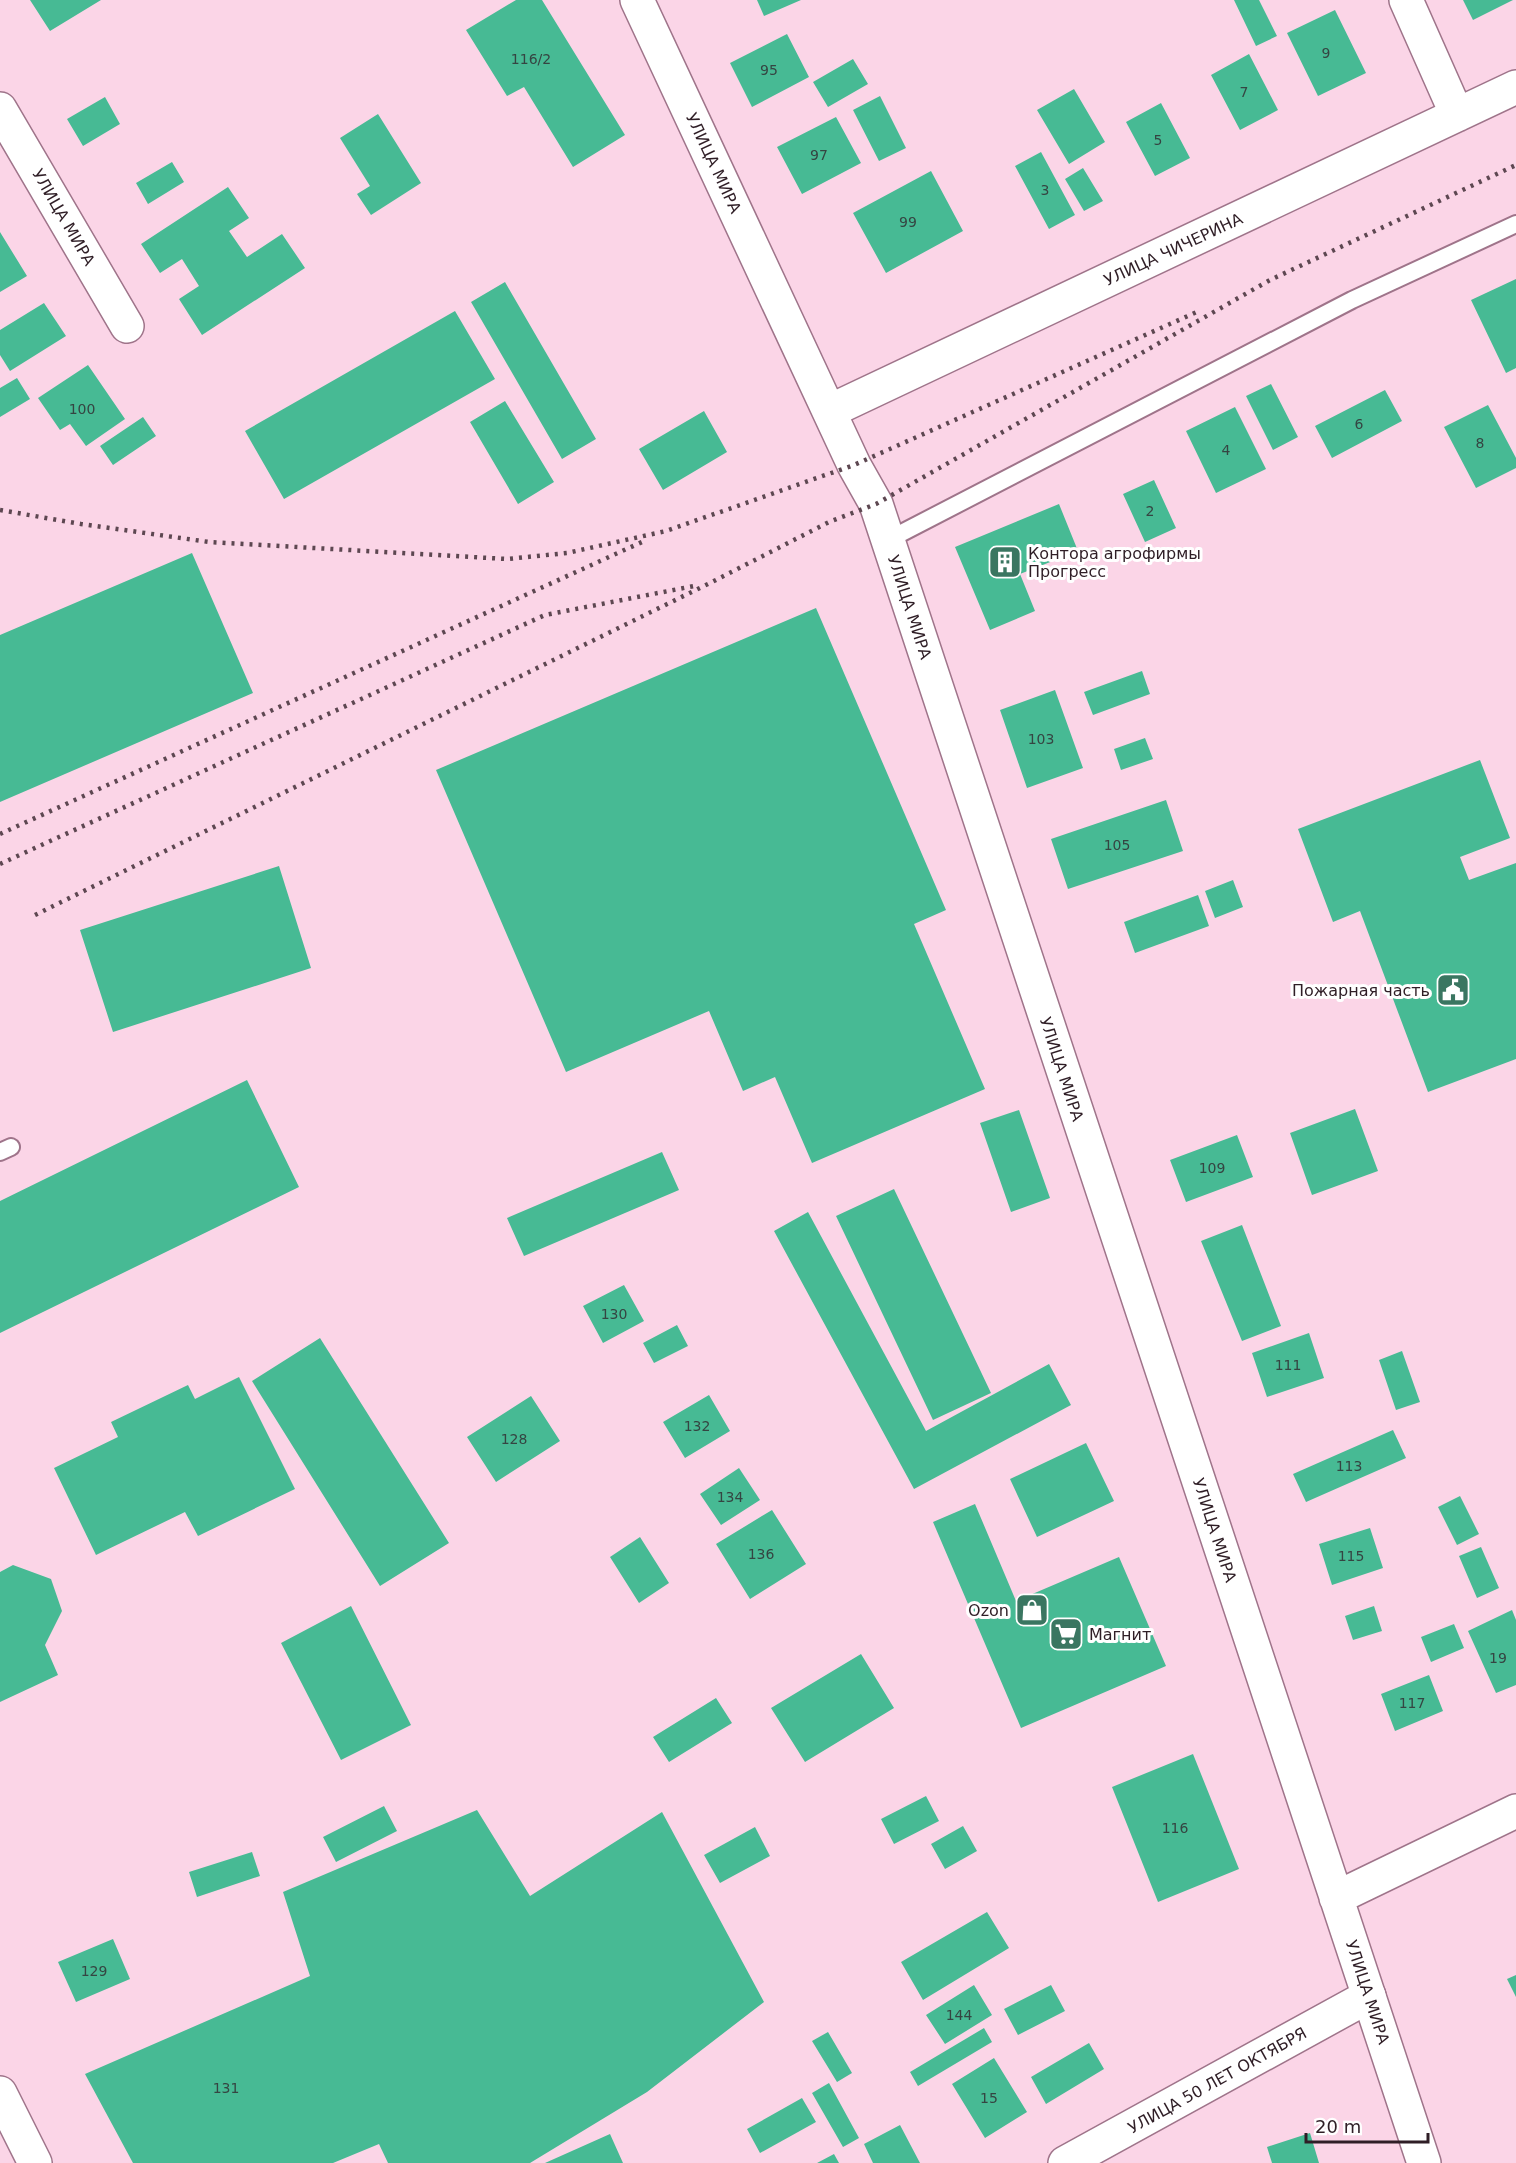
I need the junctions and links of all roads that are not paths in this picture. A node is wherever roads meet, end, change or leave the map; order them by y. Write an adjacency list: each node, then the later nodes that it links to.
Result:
1 (637, 0): 9 (street, УЛИЦА МИРА)
2 (1406, 0): 5 (street)
3 (1516, 87): 5 (street, УЛИЦА ЧИЧЕРИНА)
4 (0, 109): 6 (street, УЛИЦА МИРА)
5 (1457, 115): 9 (street, УЛИЦА ЧИЧЕРИНА)
6 (9, 144): 8 (street, УЛИЦА МИРА)
7 (1516, 224): 10 (lane)
8 (127, 326)
9 (830, 411): 10 (street, УЛИЦА МИРА)
10 (888, 540): 12 (street, УЛИЦА МИРА)
11 (1516, 1811): 12 (street)
12 (1336, 1898): 13 (street, УЛИЦА МИРА)
13 (1370, 1996): 16 (street, УЛИЦА 50 ЛЕТ ОКТЯБРЯ); 17 (street, УЛИЦА МИРА)
14 (0, 2093): 15 (street)
15 (35, 2163)
16 (1065, 2163)
17 (1424, 2163)

